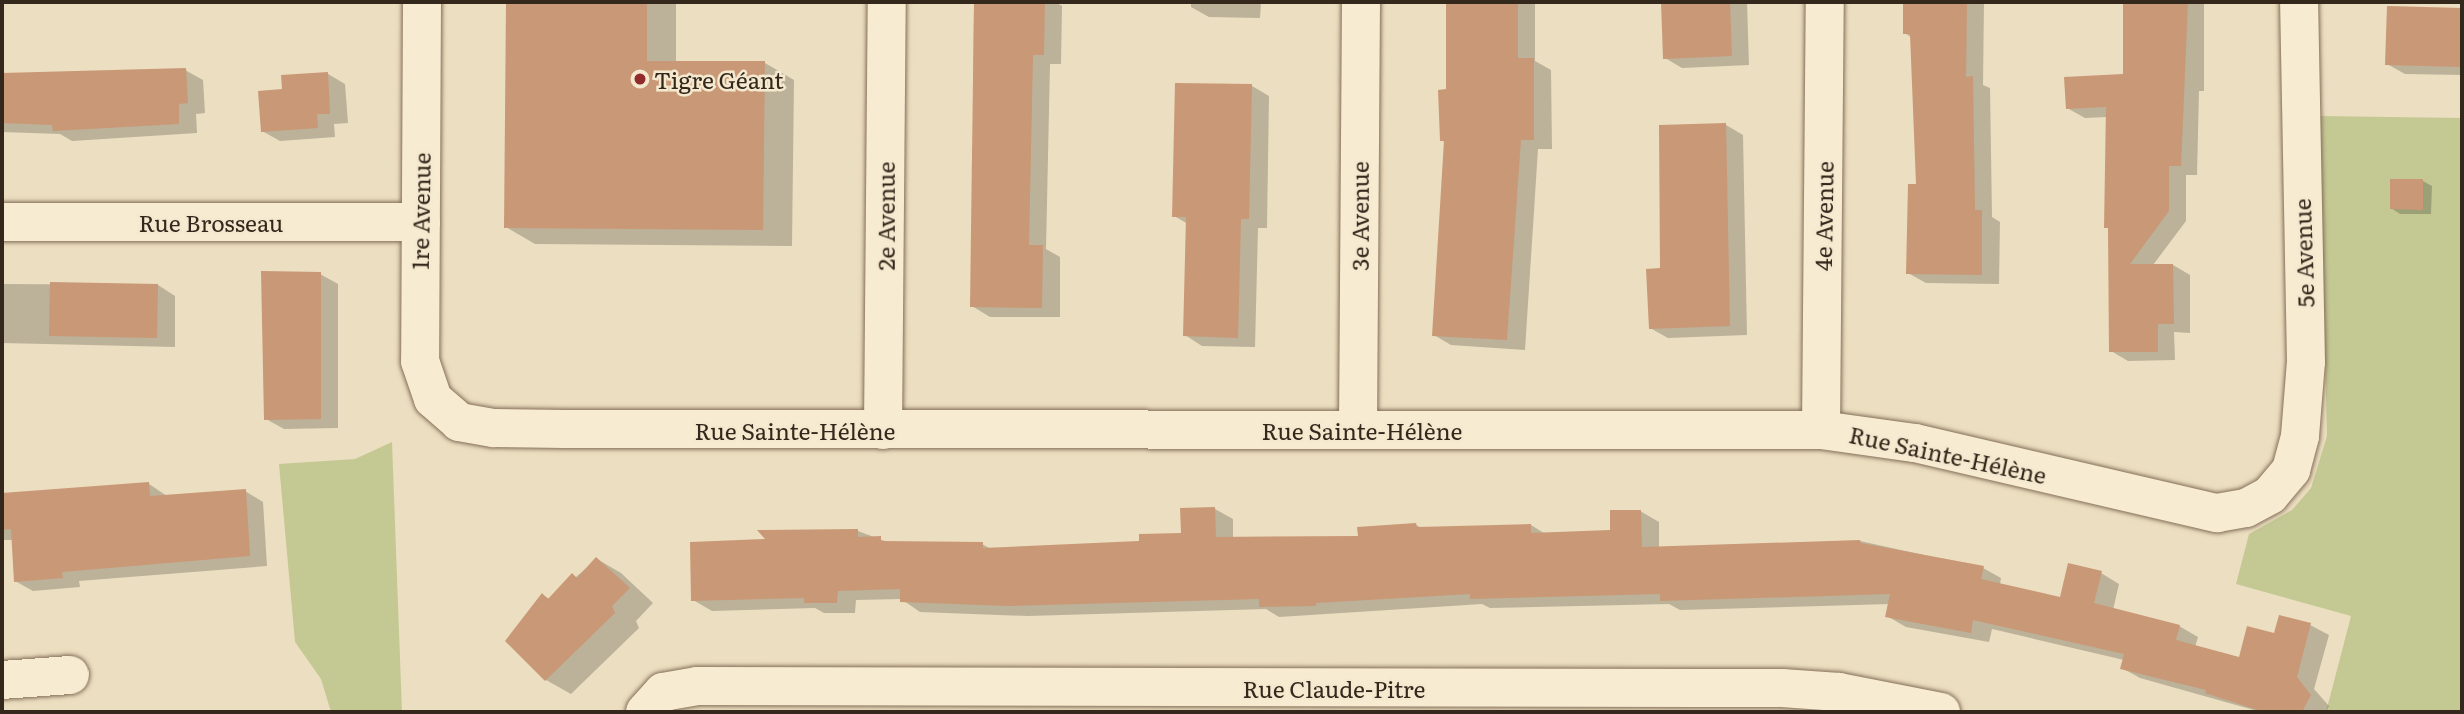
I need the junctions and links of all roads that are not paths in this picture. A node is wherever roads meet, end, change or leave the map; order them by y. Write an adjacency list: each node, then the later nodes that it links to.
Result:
1 (422, 2): 7 (street, 1re Avenue)
2 (887, 2): 10 (street, 2e Avenue)
3 (1361, 2): 9 (street, 3e Avenue)
4 (1825, 2): 11 (street, 4e Avenue)
5 (2299, 2): 12 (street, 5e Avenue)
6 (2, 222): 7 (street, Rue Brosseau)
7 (421, 222): 8 (street, 1re Avenue)
8 (446, 412): 10 (street, Rue Sainte-Hélène)
9 (1358, 429): 10 (street, Rue Sainte-Hélène); 11 (street, Rue Sainte-Hélène)
10 (883, 430)
11 (1821, 430): 12 (street, Rue Sainte-Hélène)
12 (2270, 495)
13 (70, 675): 14 (street)
14 (2, 680)
15 (726, 699): 16 (street, Rue Claude-Pitre); 19 (street, Rue Claude-Pitre)
16 (1141, 700): 17 (street, Rue Claude-Pitre)
17 (1232, 700): 18 (street, Rue Claude-Pitre)
18 (1639, 701): 20 (street, Rue Claude-Pitre)
19 (645, 712)
20 (1941, 712)

